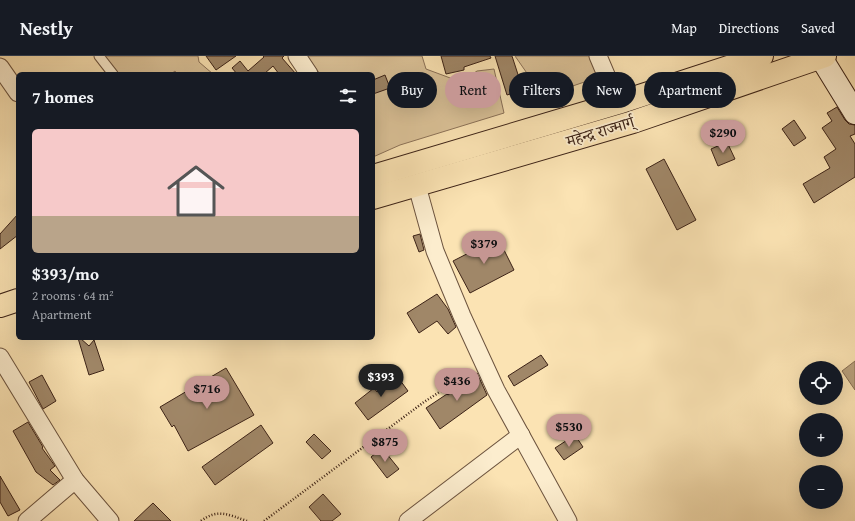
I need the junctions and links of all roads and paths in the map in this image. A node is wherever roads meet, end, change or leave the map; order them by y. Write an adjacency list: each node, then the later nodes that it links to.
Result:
1 (99, 56): 7 (lane)
2 (297, 56): 8 (street)
3 (598, 56): 9 (street)
4 (762, 56): 11 (highway, महेन्द्र राज्मार्ग्)
5 (822, 57): 13 (main road); 15 (highway, महेन्द्र राज्मार्ग्)
6 (0, 67): 10 (street)
7 (111, 72)
8 (308, 72)
9 (605, 72)
10 (16, 90)
11 (636, 97)
12 (601, 108): 14 (highway, महेन्द्र राज्मार्ग्)
13 (855, 113)
14 (375, 175)
15 (417, 186): 16 (highway, महेन्द्र राज्मार्ग्); 20 (street)
16 (375, 197)
17 (16, 301): 18 (highway)
18 (0, 306)
19 (0, 357): 22 (street)
20 (484, 363): 21 (street); 27 (path)
21 (521, 435): 28 (street); 29 (street)
22 (75, 480): 23 (street); 24 (street)
23 (27, 521)
24 (110, 521)
25 (202, 521): 26 (path)
26 (247, 521)
27 (264, 521)
28 (408, 521)
29 (568, 521)

